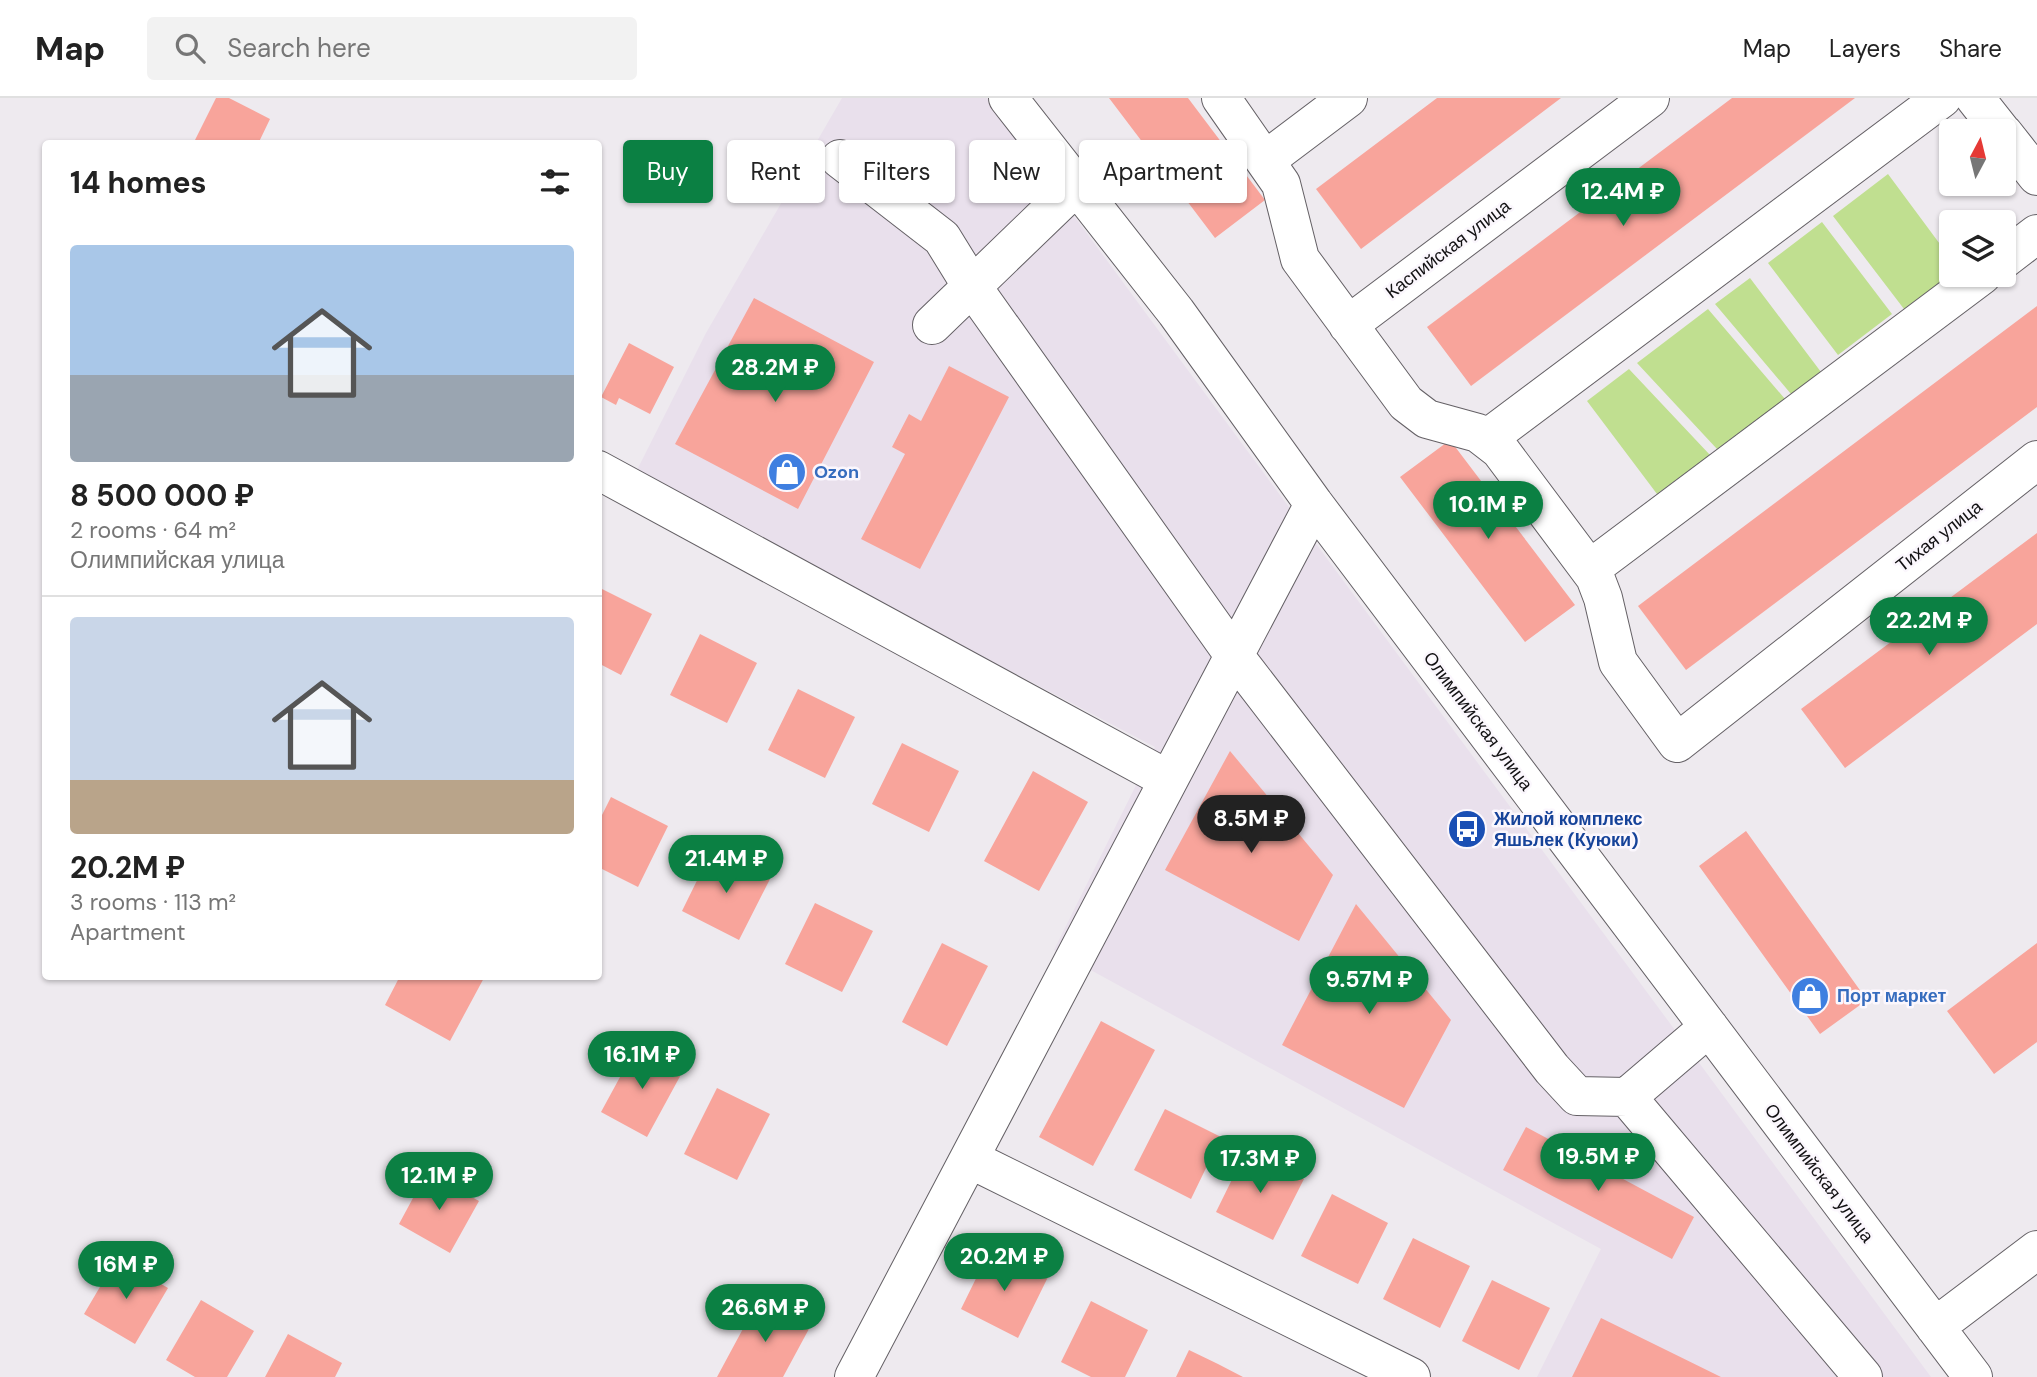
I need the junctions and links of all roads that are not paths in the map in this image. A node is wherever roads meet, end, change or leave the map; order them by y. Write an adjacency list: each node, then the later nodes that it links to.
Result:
1 (1008, 98): 11 (street, Олимпийская улица)
2 (1221, 98): 9 (street)
3 (1348, 98): 9 (street)
4 (1650, 98): 18 (street, Каспийская улица)
5 (1942, 98): 19 (street)
6 (1975, 98): 7 (street)
7 (1992, 119)
8 (2016, 149): 10 (street)
9 (1267, 159): 18 (street)
10 (2037, 176)
11 (1075, 187): 15 (street); 22 (street, Олимпийская улица)
12 (897, 203): 15 (street)
13 (2037, 234): 14 (street)
14 (2016, 249)
15 (971, 285): 17 (street); 24 (street)
16 (1966, 287): 23 (street)
17 (932, 325)
18 (1348, 325): 19 (street)
19 (1488, 438): 23 (street)
20 (2037, 460): 23 (street, Тихая улица)
21 (602, 472): 25 (street)
22 (1314, 503): 24 (street); 26 (street, Олимпийская улица)
23 (1590, 569)
24 (1233, 654): 25 (street); 27 (street)
25 (1167, 779): 28 (street)
26 (1709, 1027): 27 (street); 30 (street, Олимпийская улица)
27 (1627, 1097): 33 (street)
28 (970, 1159): 31 (street); 32 (street)
29 (2037, 1250): 30 (street)
30 (1935, 1326): 34 (street, Олимпийская улица)
31 (854, 1377)
32 (1411, 1377)
33 (1863, 1377)
34 (1973, 1377)

